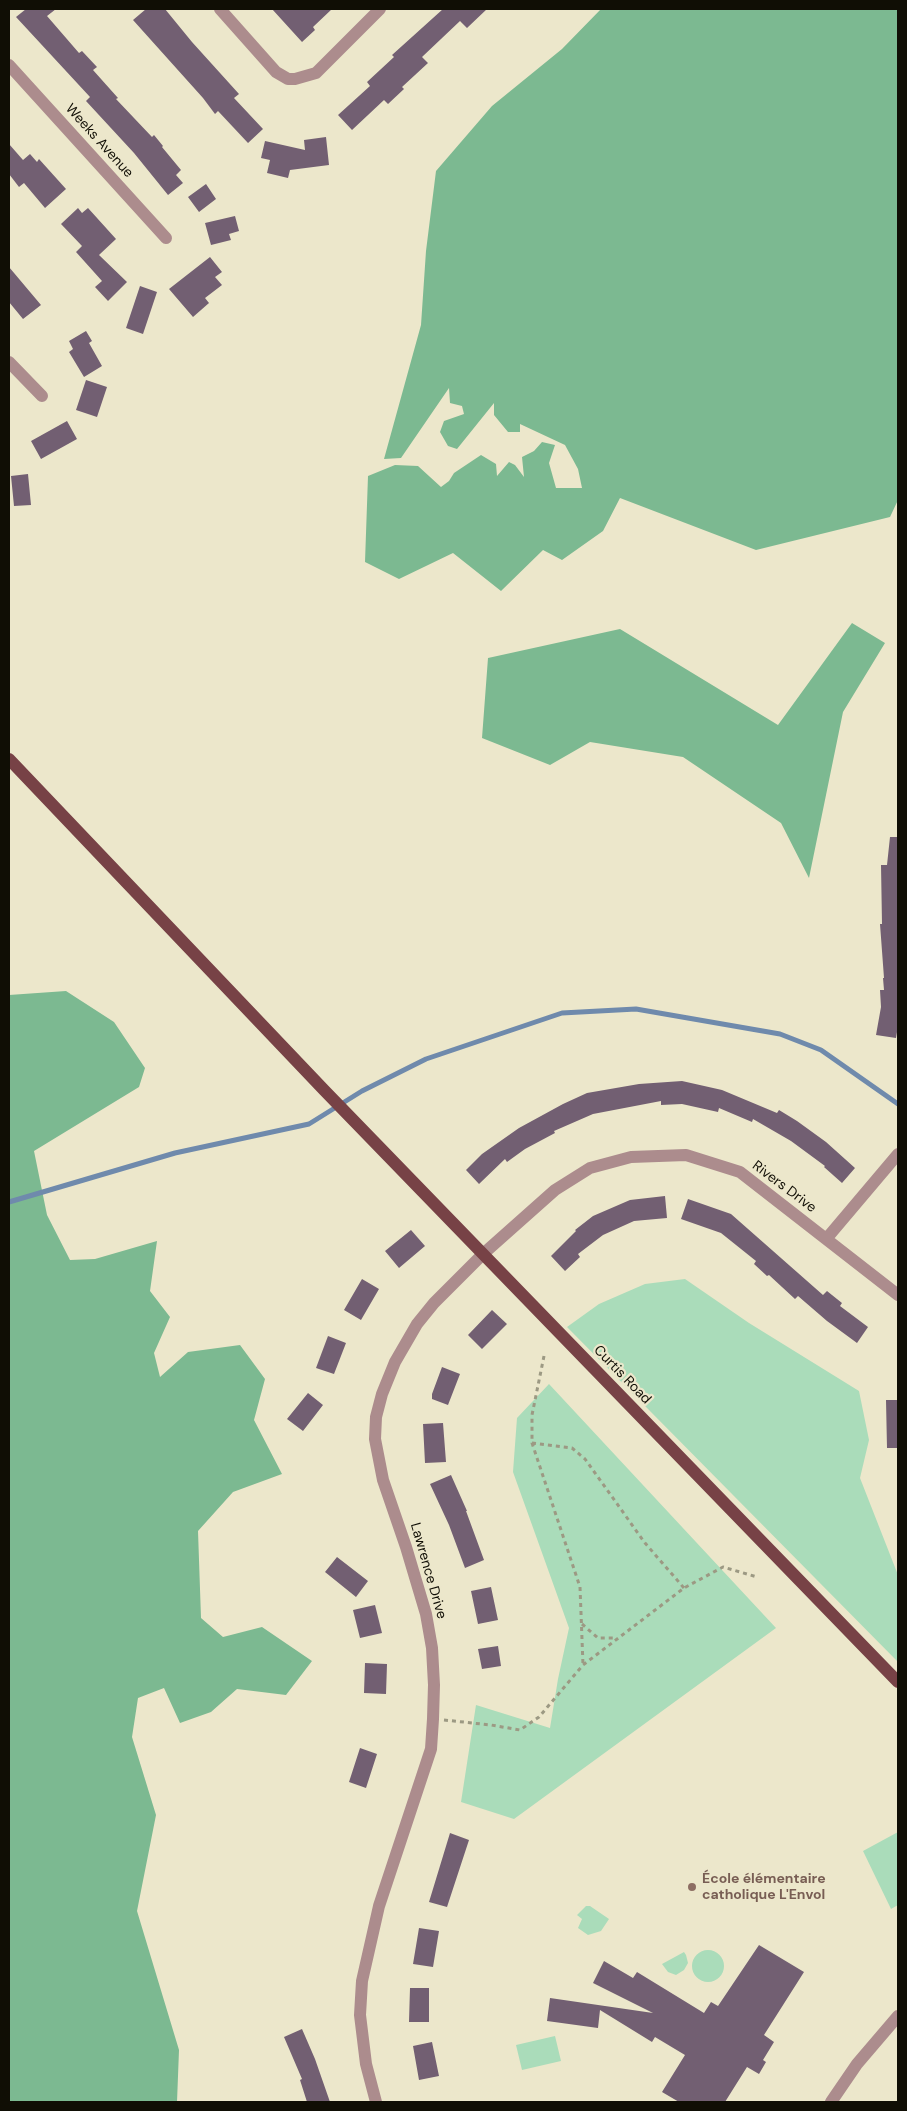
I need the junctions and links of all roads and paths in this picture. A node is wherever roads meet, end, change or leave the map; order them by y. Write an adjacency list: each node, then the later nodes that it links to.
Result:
1 (220, 9): 2 (street)
2 (380, 9)
3 (9, 65): 4 (street, Weeks Avenue)
4 (166, 238)
5 (9, 362): 6 (street)
6 (42, 396)
7 (9, 759): 10 (main road, Curtis Road)
8 (898, 1154): 9 (street)
9 (827, 1238): 10 (street, Rivers Drive); 11 (street, Rivers Drive)
10 (483, 1254): 19 (main road, Curtis Road); 20 (street, Lawrence Drive)
11 (898, 1295)
12 (544, 1356): 13 (path)
13 (532, 1443): 15 (path); 16 (path)
14 (757, 1577): 15 (path)
15 (684, 1588): 17 (path)
16 (582, 1624): 17 (path); 18 (path)
17 (616, 1638): 18 (path)
18 (583, 1665): 20 (path)
19 (898, 1682)
20 (433, 1719): 22 (street, Lawrence Drive)
21 (898, 2016): 23 (street)
22 (376, 2102)
23 (832, 2102)

